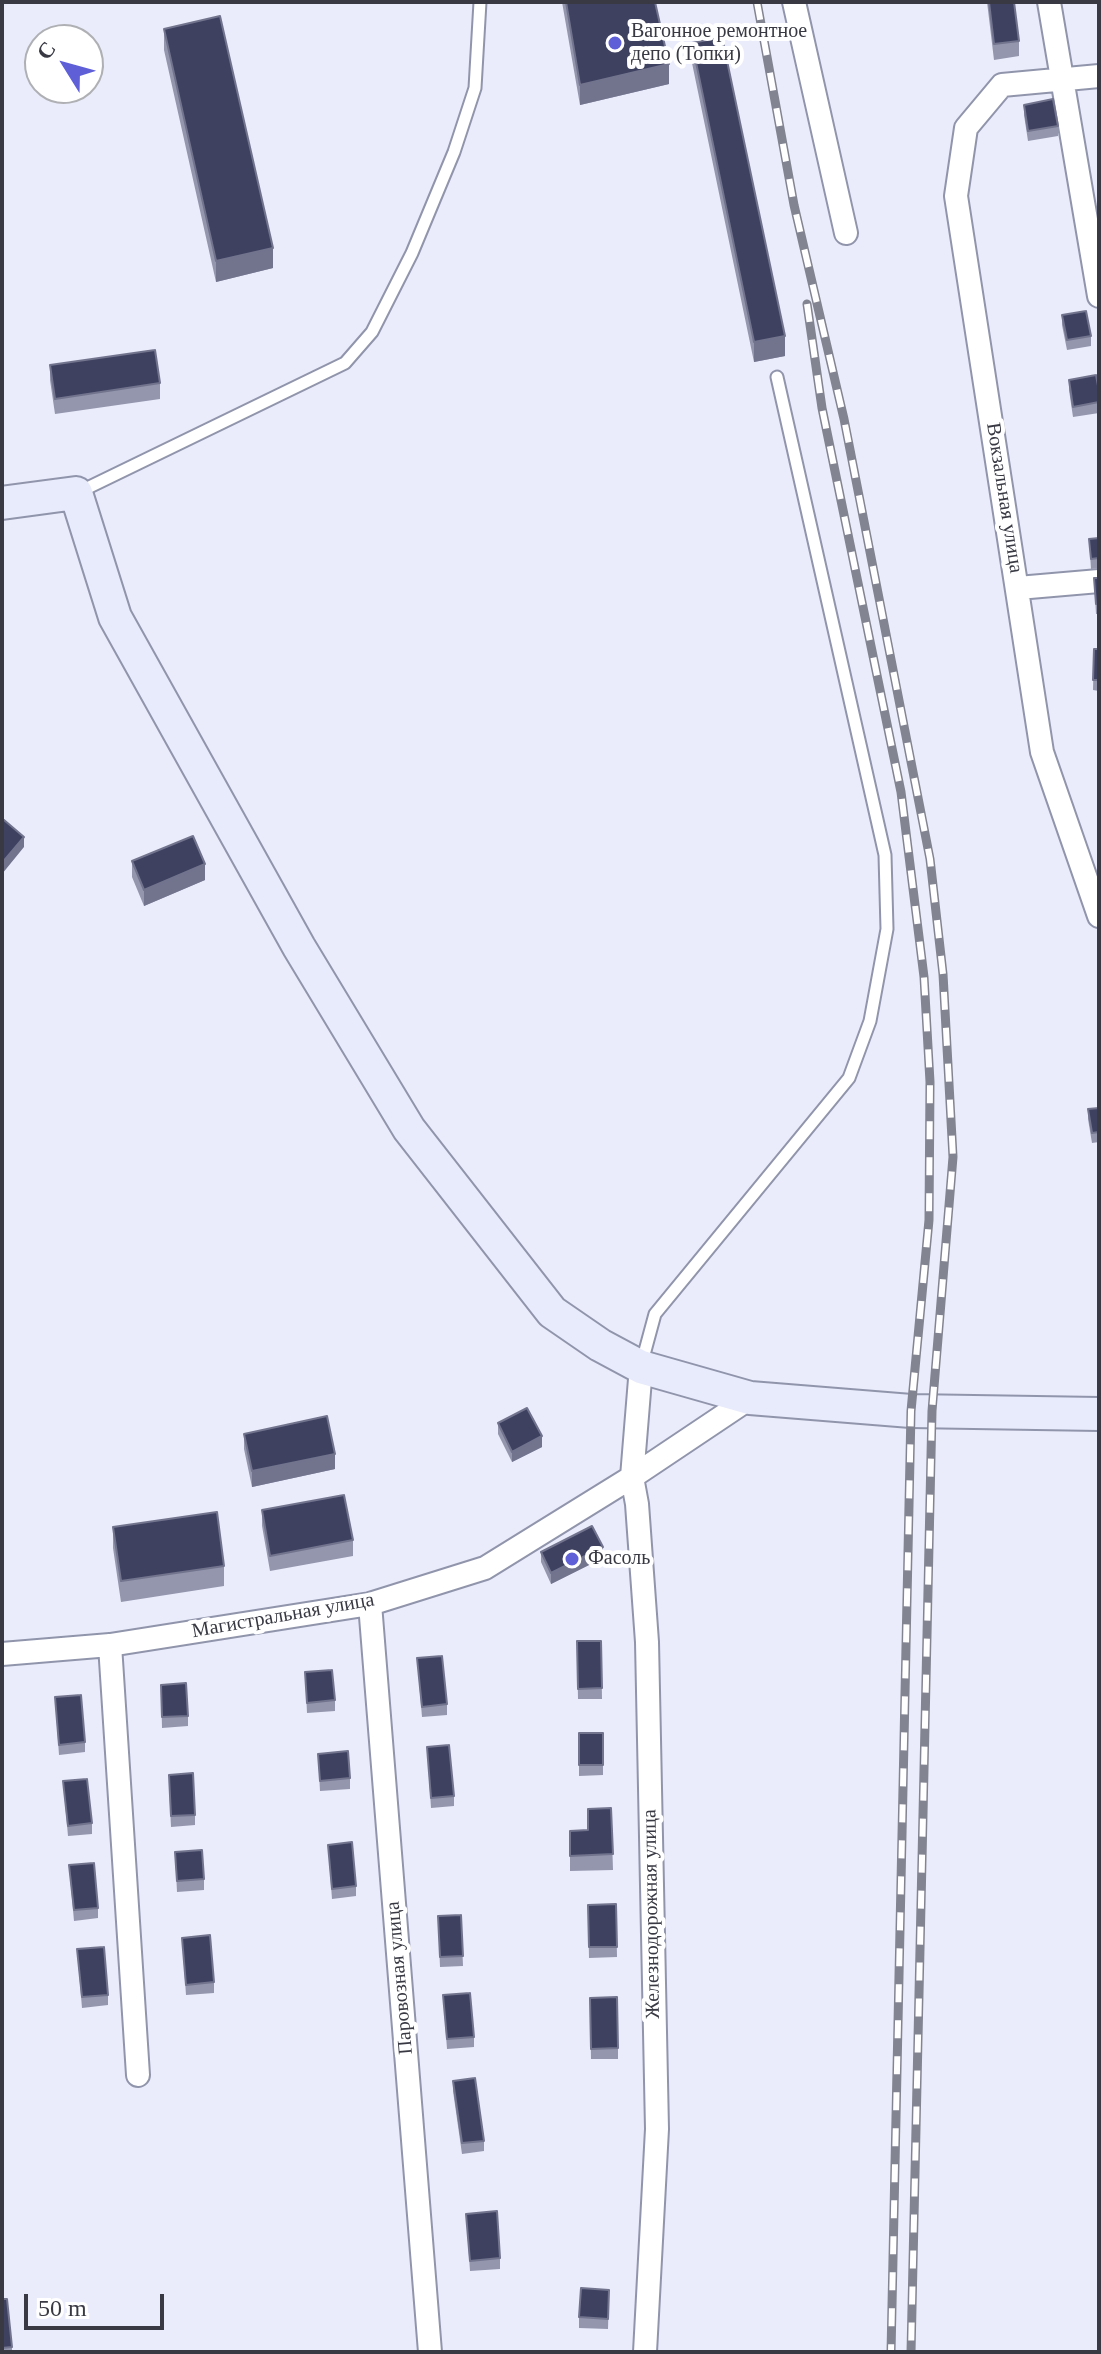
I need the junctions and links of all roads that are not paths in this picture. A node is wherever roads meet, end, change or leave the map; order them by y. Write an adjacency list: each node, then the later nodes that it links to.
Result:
1 (480, 2): 9 (lane)
2 (794, 2): 6 (street)
3 (1049, 2): 5 (street)
4 (1099, 76): 5 (street)
5 (1061, 79): 7 (street); 12 (street, Вокзальная улица)
6 (846, 233)
7 (1099, 296)
8 (777, 377): 14 (lane)
9 (76, 493): 10 (street); 14 (street)
10 (2, 503)
11 (1099, 581): 12 (street)
12 (1018, 588): 13 (street, Вокзальная улица)
13 (1099, 916)
14 (641, 1367): 15 (street); 17 (street, Железнодорожная улица)
15 (750, 1398): 16 (street); 17 (street, Магистральная улица)
16 (1099, 1414)
17 (632, 1477): 18 (street, Магистральная улица); 23 (street, Железнодорожная улица)
18 (370, 1604): 19 (street, Магистральная улица); 22 (street, Паровозная улица)
19 (110, 1645): 20 (street, Магистральная улица); 21 (street)
20 (2, 1654)
21 (138, 2075)
22 (430, 2352)
23 (645, 2352)

